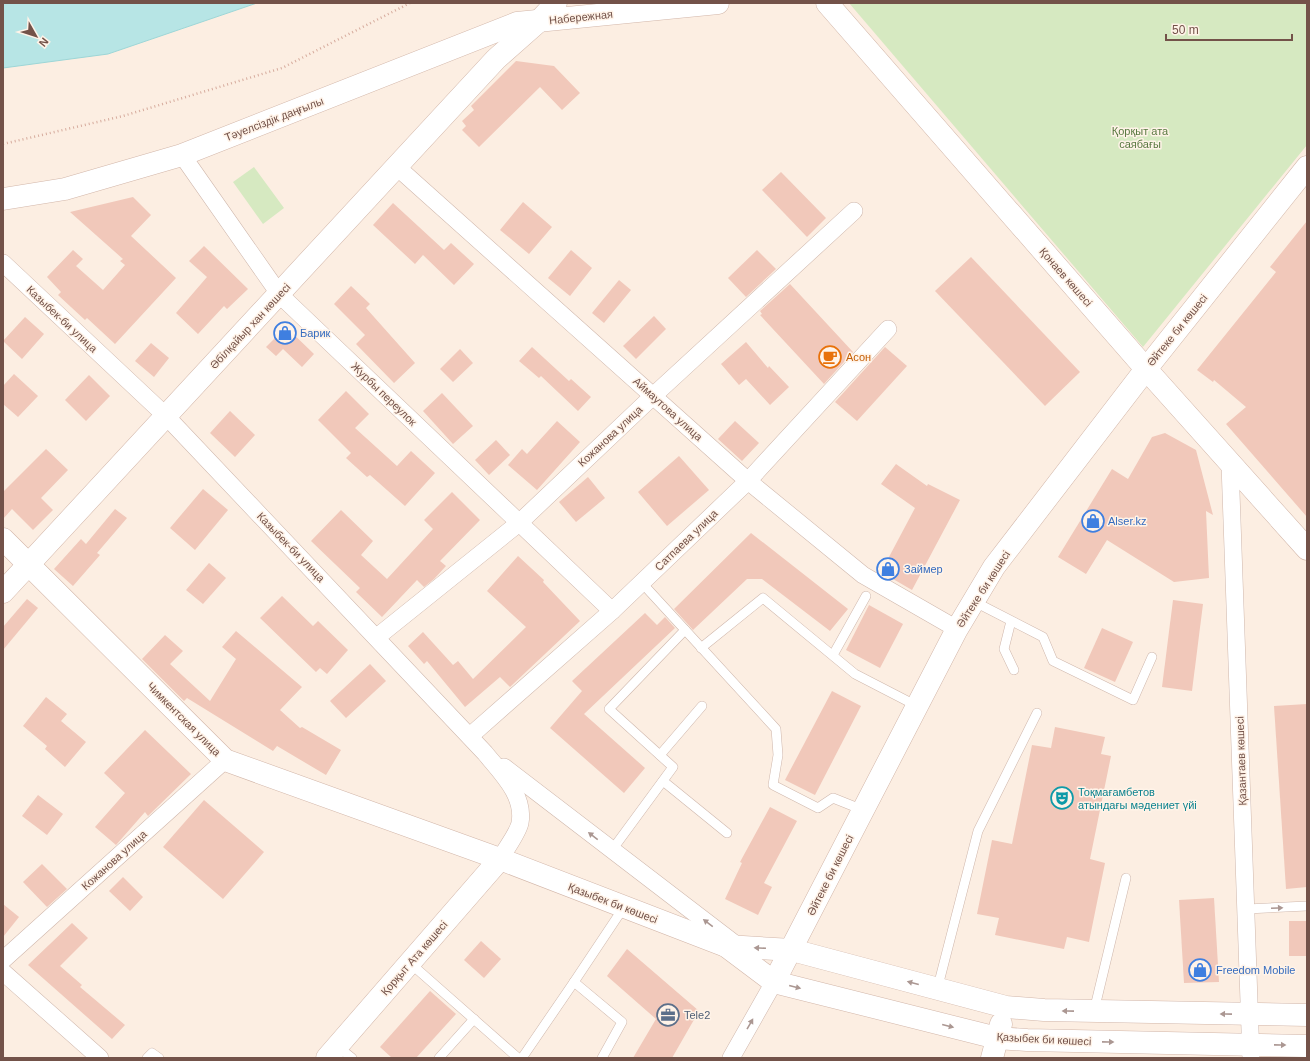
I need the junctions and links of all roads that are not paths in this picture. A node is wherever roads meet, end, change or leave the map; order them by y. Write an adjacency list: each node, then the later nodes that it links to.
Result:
1 (556, 3): 4 (street)
2 (718, 3): 4 (street, Набережная)
3 (827, 3): 15 (street, Қонаев көшесі)
4 (538, 12): 5 (street, Тәуелсіздік даңғылы); 6 (street)
5 (517, 24): 6 (street); 7 (street, Тәуелсіздік даңғылы)
6 (496, 59): 8 (street, Әбілқайыр хан көшесі)
7 (182, 155): 10 (street, Тәуелсіздік даңғылы); 13 (street, Журбы переулок)
8 (397, 167): 13 (street, Әбілқайыр хан көшесі); 16 (street, Аймаутова улица)
9 (1307, 167): 15 (street, Әйтеке би көшесі)
10 (3, 200)
11 (854, 211): 16 (street, Кожанова улица)
12 (3, 263): 17 (street, Казыбек-би улица)
13 (280, 294): 17 (street, Әбілқайыр хан көшесі); 20 (street, Журбы переулок)
14 (888, 329): 19 (street, Сатпаева улица)
15 (1146, 370): 18 (street, Қонаев көшесі); 27 (street, Әйтеке би көшесі)
16 (653, 396): 19 (street, Аймаутова улица); 20 (street, Кожанова улица)
17 (166, 416): 23 (street, Әбілқайыр хан көшесі); 32 (street, Казыбек-би улица)
18 (1230, 464): 22 (street, Қонаев көшесі); 52 (street, Қазантаев көшесі)
19 (748, 481): 24 (street, Сатпаева улица); 30 (street, Аймаутова улица)
20 (519, 523): 28 (street, Журбы переулок); 32 (street, Кожанова улица)
21 (3, 540): 23 (street, Чимкентская улица)
22 (1307, 549)
23 (28, 565): 25 (street, Әбілқайыр хан көшесі); 43 (street, Чимкентская улица)
24 (642, 583): 28 (street, Сатпаева улица); 31 (lane)
25 (3, 592)
26 (866, 596): 34 (lane)
27 (973, 601): 29 (lane); 30 (street, Әйтеке би көшесі)
28 (612, 611): 40 (street, Сатпаева улица)
29 (1011, 620): 35 (lane); 36 (lane)
30 (957, 629): 38 (street, Әйтеке би көшесі)
31 (685, 630): 33 (lane); 42 (lane)
32 (377, 637): 40 (street, Казыбек-би улица)
33 (701, 648): 34 (lane); 45 (lane)
34 (833, 655): 38 (lane)
35 (1152, 656)
36 (1014, 670)
37 (702, 706): 42 (lane)
38 (917, 706): 45 (street, Әйтеке би көшесі)
39 (1037, 713): 60 (lane)
40 (470, 736): 41 (street, Казыбек-би улица)
41 (485, 753): 47 (street, one-way to 41); 48 (street, Казыбек-би улица)
42 (660, 755): 44 (lane)
43 (225, 760): 48 (street, Чимкентская улица); 55 (street, Кожанова улица)
44 (663, 781): 46 (lane); 47 (lane)
45 (863, 810): 54 (street, Әйтеке би көшесі)
46 (727, 834)
47 (612, 850): 53 (street, one-way to 47)
48 (500, 859): 51 (street, Қазыбек би көшесі); 56 (street, Қорқыт Ата көшесі)
49 (1126, 878): 63 (lane)
50 (1307, 906): 52 (lane, one-way to 50)
51 (624, 907): 53 (street, Қазыбек би көшесі); 58 (lane)
52 (1247, 909): 64 (street, Қазантаев көшесі)
53 (732, 947): 54 (street, Қазыбек би көшесі, one-way to 53); 59 (street, Қазыбек би көшесі)
54 (792, 950): 59 (street, Әйтеке би көшесі); 60 (street, Қазыбек би көшесі, one-way to 54)
55 (3, 960)
56 (410, 963): 66 (lane); 71 (street, Қорқыт Ата көшесі)
57 (3, 972): 72 (street)
58 (574, 982): 77 (lane); 78 (lane)
59 (774, 982): 68 (street, Қазыбек би көшесі, one-way to 68); 79 (street, Әйтеке би көшесі, one-way to 59)
60 (937, 990): 61 (street, Қазыбек би көшесі)
61 (1006, 1007): 62 (street, Қазыбек би көшесі); 68 (street)
62 (1034, 1010): 63 (street, Қазыбек би көшесі, one-way to 62); 69 (street)
63 (1094, 1011): 64 (street, Қазыбек би көшесі, one-way to 63)
64 (1251, 1014): 65 (street, Қазыбек би көшесі); 70 (street, Қазантаев көшесі)
65 (1307, 1015)
66 (474, 1019): 75 (lane); 76 (lane)
67 (1307, 1046): 70 (street, Қазыбек би көшесі, one-way to 67)
68 (994, 1048): 69 (street, Қазыбек би көшесі)
69 (1025, 1049): 70 (street, Қазыбек би көшесі, one-way to 70)
70 (1251, 1052)
71 (339, 1054)
72 (100, 1058)
73 (147, 1058): 74 (lane)
74 (159, 1058)
75 (439, 1058)
76 (518, 1058)
77 (522, 1058)
78 (602, 1058)
79 (731, 1058)

